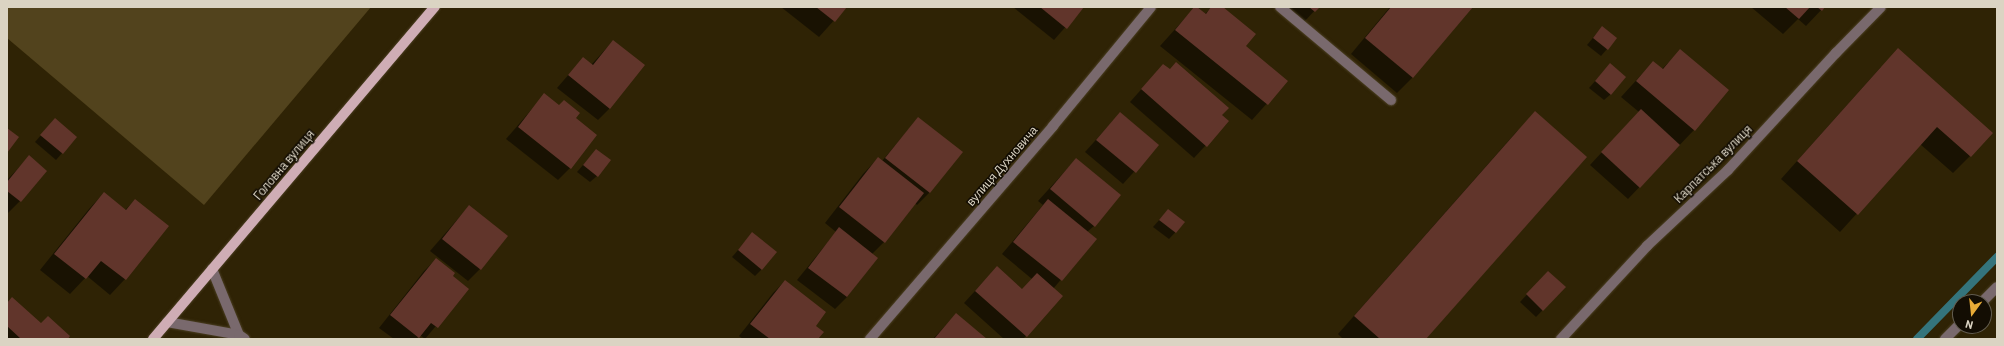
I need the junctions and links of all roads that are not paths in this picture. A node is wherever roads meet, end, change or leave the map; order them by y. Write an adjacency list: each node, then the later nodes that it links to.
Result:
1 (435, 7): 6 (main road, Головна вулиця)
2 (1151, 7): 10 (street, вулиця Духновича)
3 (1280, 7): 5 (street)
4 (1882, 7): 11 (street, Карпатська вулиця)
5 (1391, 100)
6 (212, 269): 7 (main road, Головна вулиця); 8 (street)
7 (167, 322): 8 (street); 9 (main road, Головна вулиця)
8 (242, 337)
9 (153, 339)
10 (870, 339)
11 (1561, 339)

